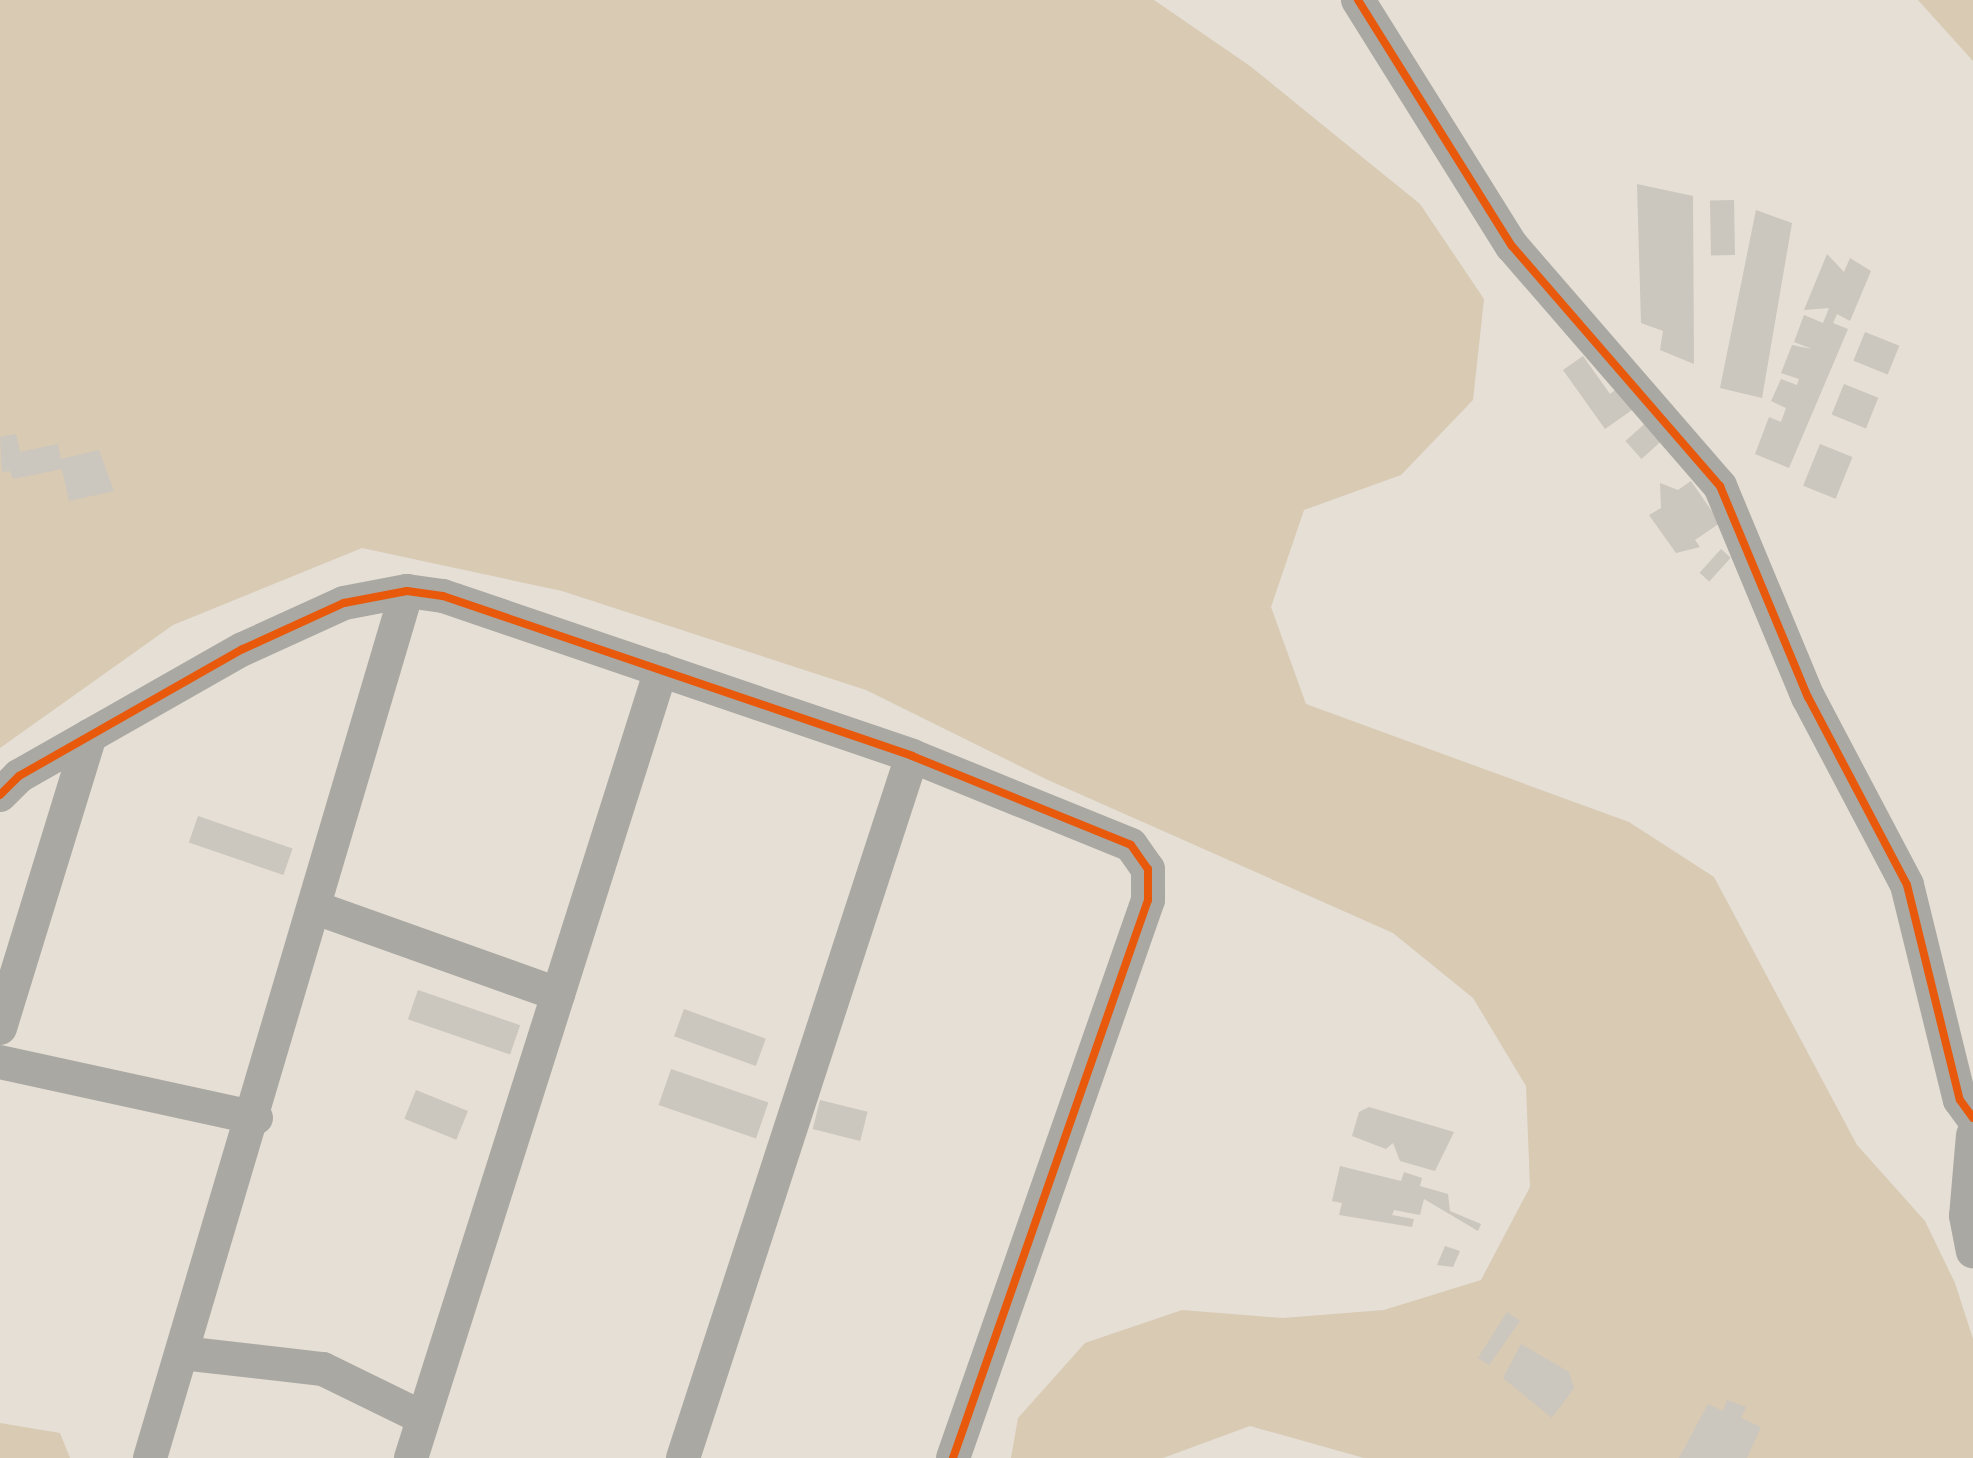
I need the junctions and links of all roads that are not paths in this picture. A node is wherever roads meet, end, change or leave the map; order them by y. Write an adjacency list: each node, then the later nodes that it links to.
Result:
1 (1358, 0): 12 (street)
2 (407, 591): 3 (street); 4 (street); 7 (street)
3 (661, 670): 5 (street); 8 (street)
4 (90, 736): 6 (street); 9 (street)
5 (912, 756): 19 (street); 20 (street)
6 (0, 795)
7 (316, 908): 8 (street); 11 (street)
8 (558, 994): 16 (street)
9 (0, 1028)
10 (0, 1062): 11 (street)
11 (256, 1118): 15 (street)
12 (1973, 1118)
13 (1973, 1135): 14 (street)
14 (1973, 1251)
15 (182, 1353): 16 (street); 17 (street)
16 (423, 1418): 18 (street)
17 (150, 1458)
18 (411, 1458)
19 (683, 1458)
20 (953, 1458)

